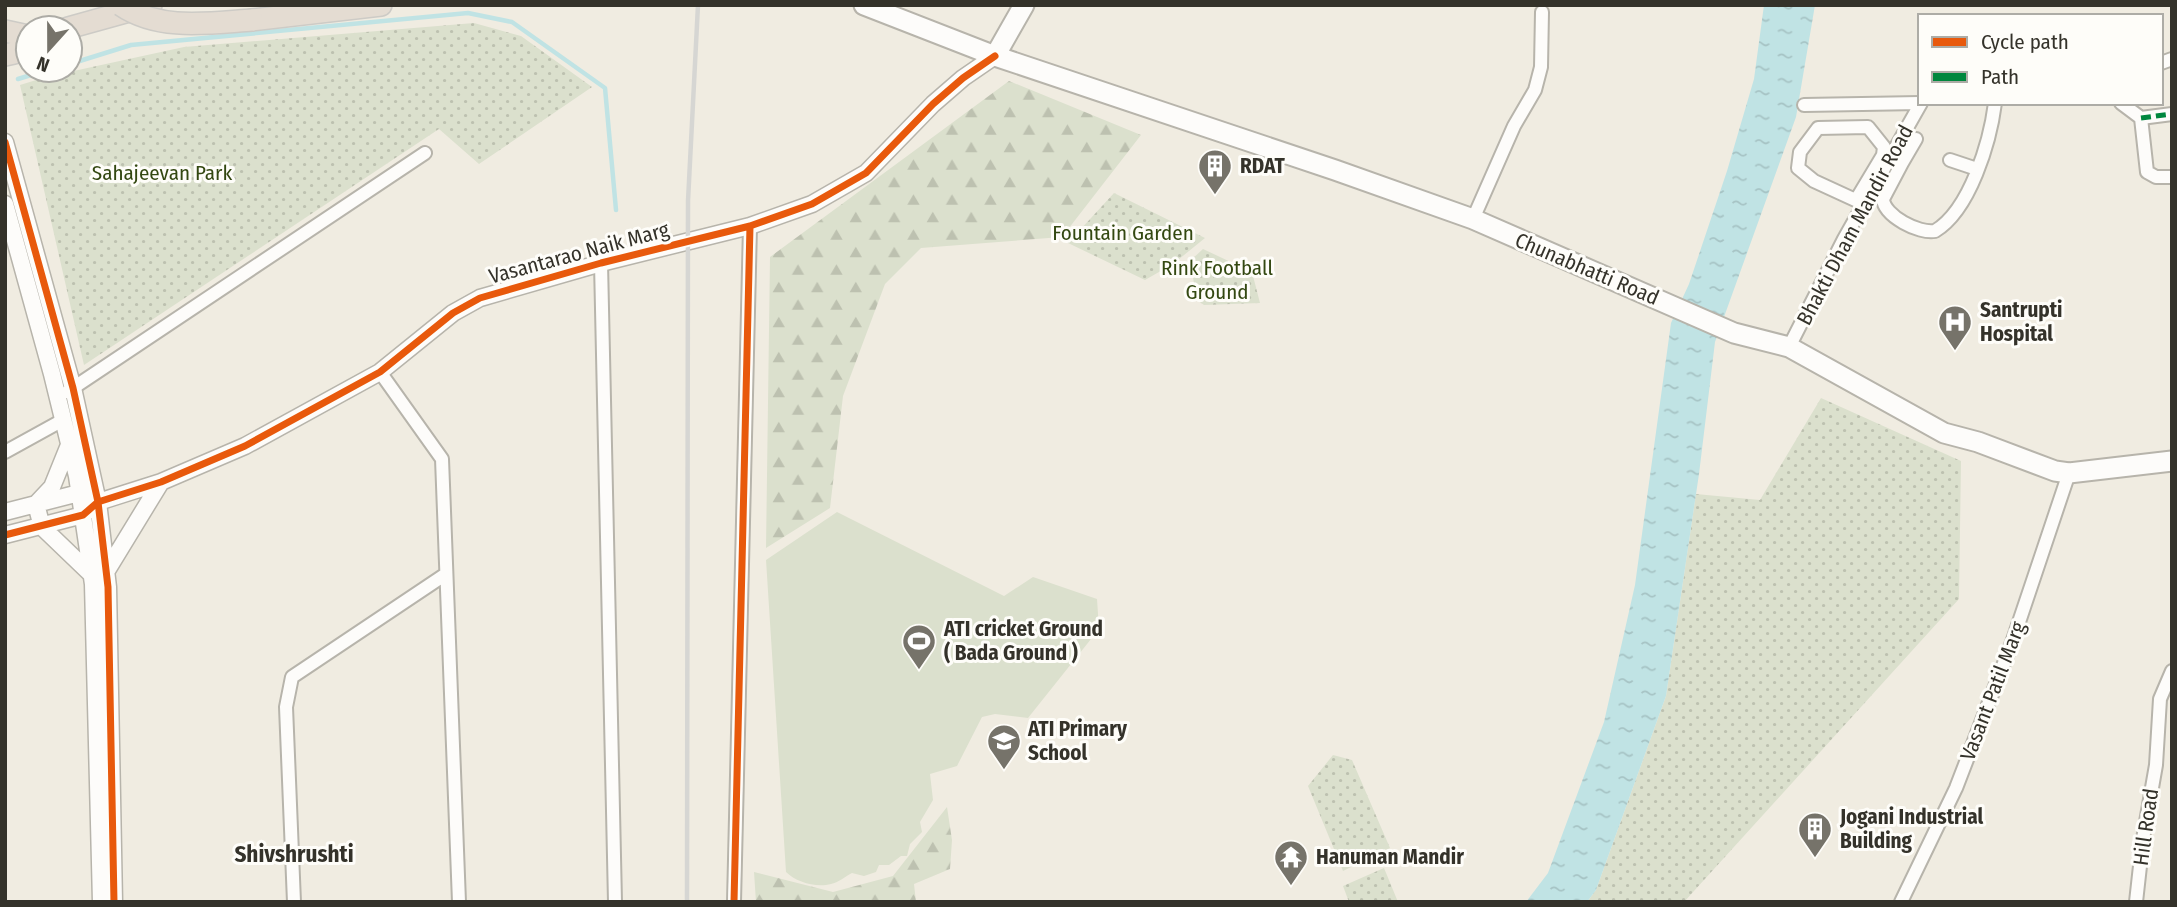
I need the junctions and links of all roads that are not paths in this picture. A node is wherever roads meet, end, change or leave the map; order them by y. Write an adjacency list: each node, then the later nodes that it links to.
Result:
1 (121, 5): 3 (highway, bridge)
2 (151, 5): 7 (highway)
3 (381, 5)
4 (864, 5): 8 (main road, Chunabhatti Road)
5 (1024, 5): 8 (main road, Vasantarao Naik Marg)
6 (1542, 12): 27 (street)
7 (84, 24)
8 (995, 56): 27 (main road, Chunabhatti Road); 28 (street, Vasantarao Naik Marg)
9 (1918, 103): 10 (street)
10 (1843, 104): 11 (street); 17 (street)
11 (1804, 105)
12 (1919, 105): 21 (street, Bhakti Dham Mandir Road)
13 (1995, 105): 23 (street)
14 (2124, 105): 16 (street)
15 (2172, 114): 16 (street)
16 (2141, 118): 24 (street)
17 (1841, 127): 25 (street); 25 (street)
18 (1916, 139): 21 (street)
19 (5, 142): 32 (street)
20 (425, 153): 32 (street)
21 (1897, 159): 23 (street); 25 (street, Bhakti Dham Mandir Road)
22 (1950, 160): 23 (street)
23 (1977, 169)
24 (2172, 177)
25 (1860, 202): 30 (street, Bhakti Dham Mandir Road)
26 (5, 204): 33 (street)
27 (1473, 219): 30 (main road, Chunabhatti Road)
28 (750, 226): 29 (street, Vasantarao Naik Marg); 55 (street)
29 (601, 263): 31 (street, Vasantarao Naik Marg); 54 (street)
30 (1789, 348): 38 (main road, Chunabhatti Road)
31 (380, 372): 39 (street, Vasantarao Naik Marg); 48 (street)
32 (73, 388): 33 (street); 41 (street)
33 (58, 398): 34 (street)
34 (63, 420): 35 (street); 36 (street)
35 (69, 445): 40 (street); 42 (street)
36 (5, 452)
37 (2172, 461): 38 (main road, Chunabhatti Road)
38 (2068, 473): 56 (street, Vasant Patil Marg)
39 (161, 482): 41 (street, Vasantarao Naik Marg); 47 (street)
40 (79, 493): 41 (street); 42 (street); 44 (street)
41 (98, 502): 44 (street, Vasantarao Naik Marg); 47 (street)
42 (36, 504): 43 (street); 45 (street)
43 (5, 512)
44 (82, 515): 45 (street, Vasantarao Naik Marg); 47 (street)
45 (42, 527): 46 (street, Vasantarao Naik Marg); 47 (street)
46 (5, 535)
47 (99, 573): 50 (street); 51 (street)
48 (446, 574): 52 (street); 53 (street)
49 (2172, 671): 57 (street, Hill Road)
50 (101, 902)
51 (114, 902)
52 (294, 902)
53 (459, 902)
54 (615, 902)
55 (734, 902)
56 (1901, 902)
57 (2136, 902)

